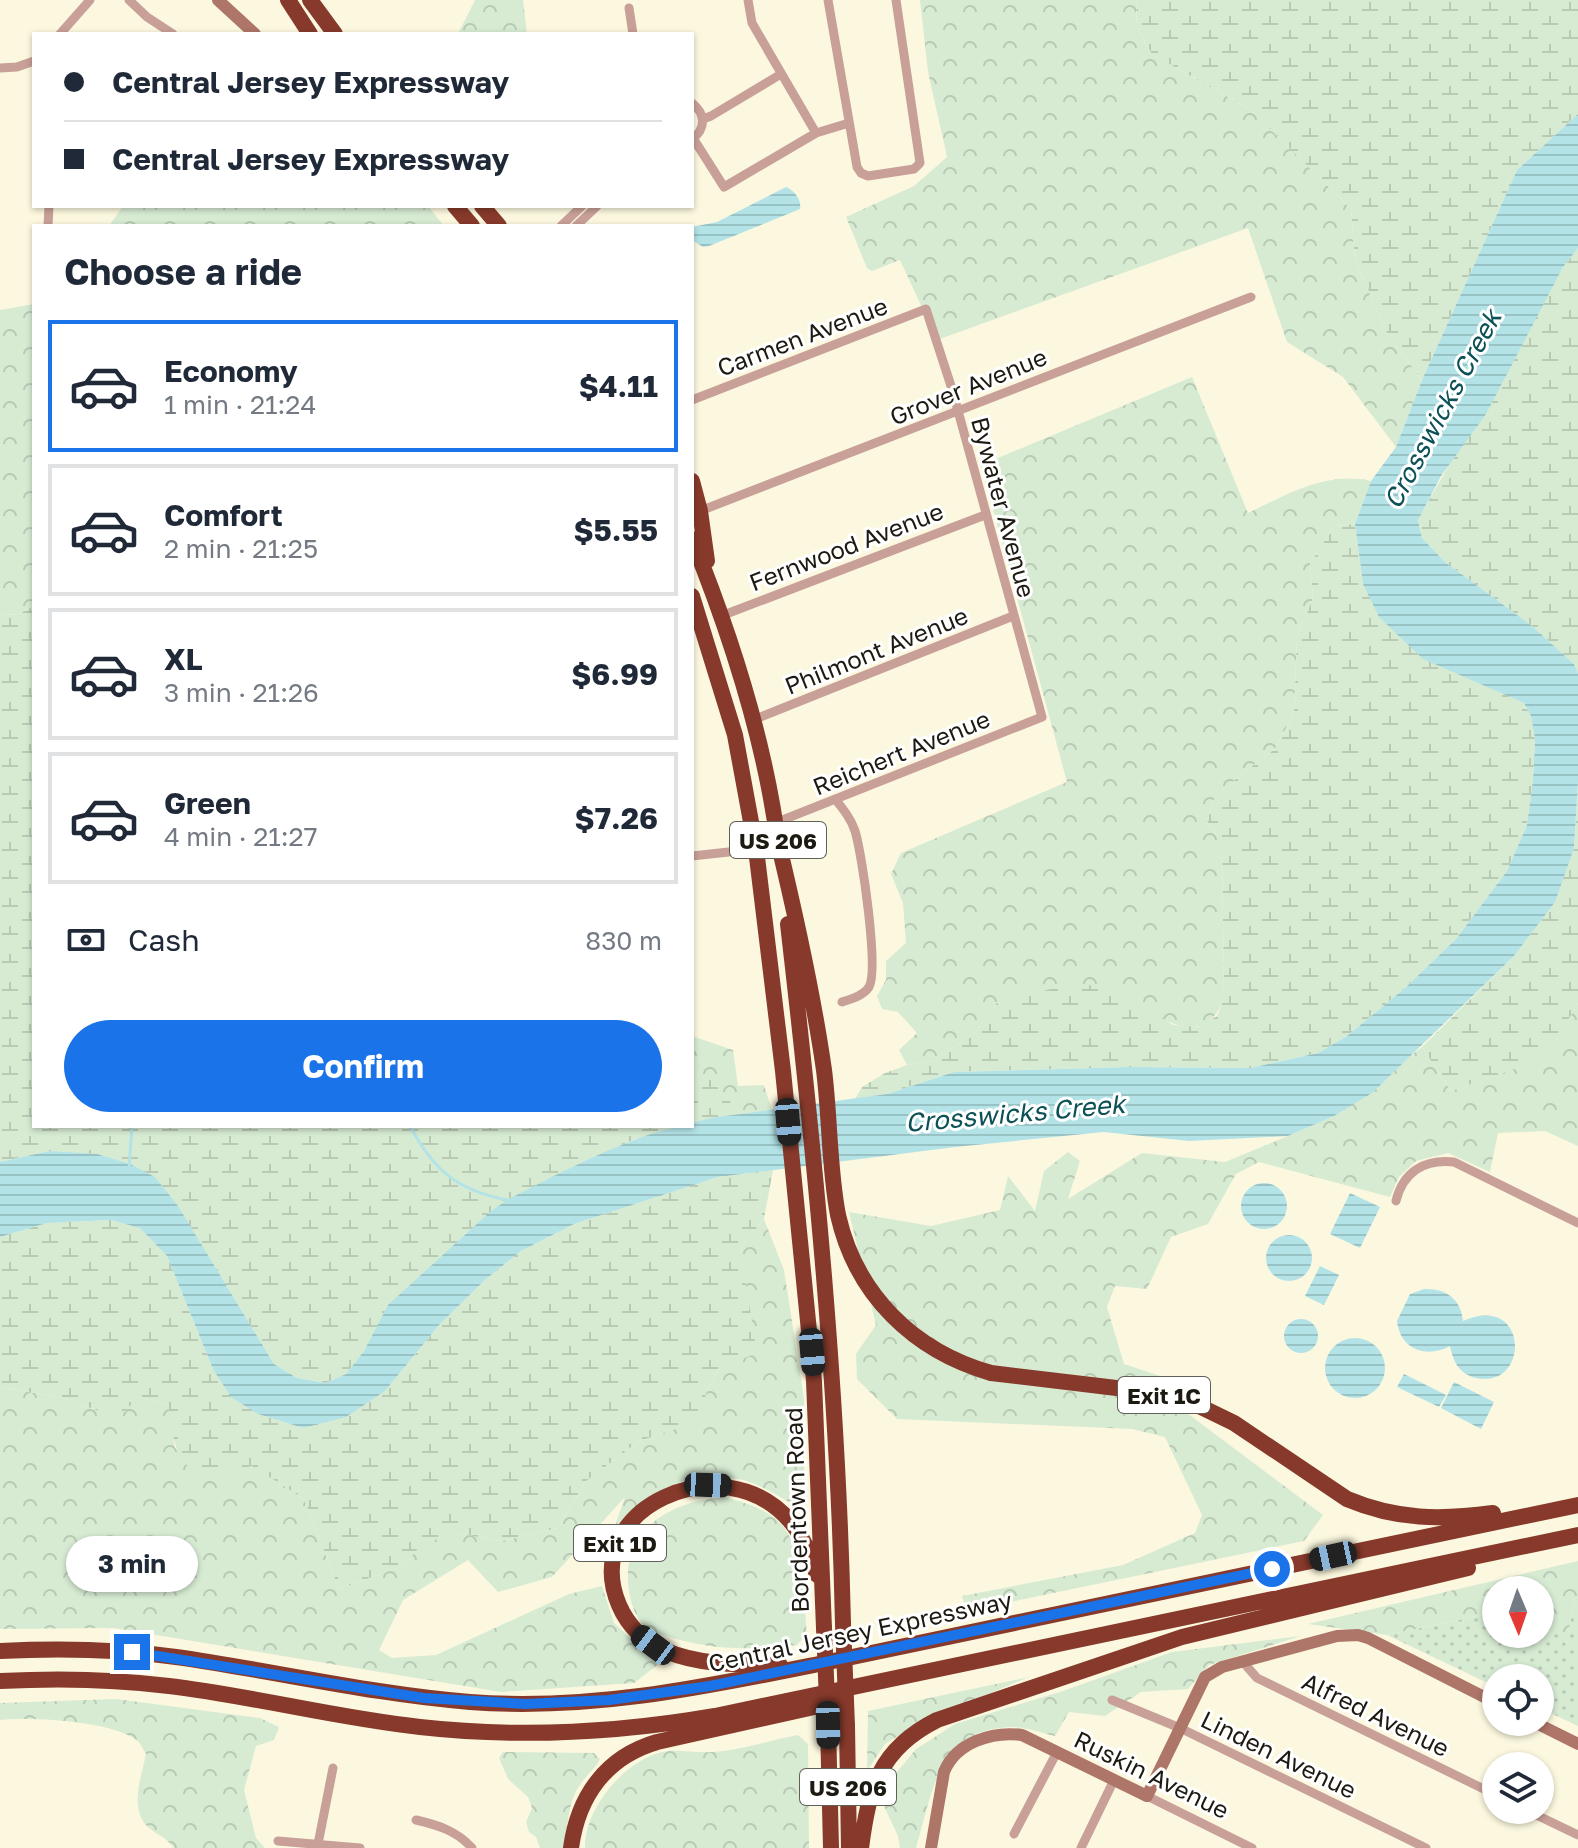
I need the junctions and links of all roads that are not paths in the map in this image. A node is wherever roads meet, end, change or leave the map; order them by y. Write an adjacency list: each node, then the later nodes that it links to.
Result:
1 (90, 0): 10 (street)
2 (129, 0): 11 (street)
3 (218, 0): 12 (street)
4 (288, 0): 13 (highway)
5 (310, 0): 14 (highway)
6 (748, 0): 18 (street)
7 (828, 0): 21 (street)
8 (896, 0): 21 (street)
9 (629, 8): 15 (street)
10 (62, 32)
11 (170, 32)
12 (253, 32)
13 (309, 32)
14 (334, 32)
15 (633, 32)
16 (32, 62): 17 (street)
17 (0, 68)
18 (781, 74): 20 (street); 22 (street)
19 (694, 105): 20 (street)
20 (703, 119): 23 (street)
21 (849, 123): 22 (street)
22 (816, 133): 24 (street)
23 (694, 138)
24 (694, 141)
25 (484, 208): 28 (highway)
26 (580, 208): 29 (street)
27 (595, 208): 30 (street)
28 (497, 224)
29 (563, 224)
30 (578, 224)
31 (1251, 297): 34 (street, Grover Avenue)
32 (926, 309): 33 (street, Carmen Avenue); 34 (street, Bywater Avenue)
33 (694, 399)
34 (957, 412): 36 (street, Grover Avenue); 37 (street, Bywater Avenue)
35 (694, 488): 36 (highway)
36 (700, 511): 39 (highway)
37 (985, 515): 41 (street, Fernwood Avenue); 42 (street, Bywater Avenue)
38 (694, 544): 39 (highway, US 206)
39 (712, 590): 41 (highway, US 206)
40 (694, 602): 48 (highway, US 206)
41 (721, 616): 44 (highway, US 206)
42 (1013, 616): 43 (street, Bywater Avenue); 44 (street, Philmont Avenue)
43 (1042, 717): 45 (street, Reichert Avenue)
44 (753, 720): 46 (highway, US 206)
45 (835, 799): 46 (street, Reichert Avenue); 50 (street)
46 (775, 823): 47 (highway, US 206)
47 (778, 842): 53 (highway, Exit 1C); 85 (highway, Bordentown Road / US 206, bridge)
48 (756, 849): 49 (street); 55 (highway, Bordentown Road / US 206)
49 (694, 856)
50 (842, 1002)
51 (1396, 1201): 52 (street)
52 (1578, 1223)
53 (1578, 1503): 59 (highway, Central Jersey Expressway)
54 (1578, 1536): 56 (highway); 86 (highway)
55 (822, 1591): 59 (highway, Exit 1D); 72 (highway, Bordentown Road / US 206, bridge)
56 (1091, 1637): 60 (highway); 82 (highway)
57 (0, 1651): 59 (highway, Central Jersey Expressway)
58 (1243, 1662): 61 (street); 63 (street); 69 (street, Alfred Avenue)
59 (814, 1665)
60 (0, 1681)
61 (1482, 1696)
62 (1112, 1700): 63 (street, Linden Avenue)
63 (1180, 1728): 70 (street); 90 (street, Linden Avenue)
64 (1554, 1732): 65 (street)
65 (1578, 1744)
66 (1057, 1752): 68 (street, Ruskin Avenue); 74 (street); 87 (street, Ruskin Avenue)
67 (333, 1768): 78 (street)
68 (1114, 1780): 70 (street, Ruskin Avenue); 88 (street)
69 (1482, 1788)
70 (1147, 1796): 89 (street, Ruskin Avenue)
71 (416, 1820): 76 (street)
72 (830, 1821): 83 (highway); 84 (highway, Bordentown Road)
73 (1554, 1823): 75 (street)
74 (1014, 1834)
75 (1578, 1835)
76 (463, 1837): 80 (street); 81 (street)
77 (278, 1841): 78 (street)
78 (318, 1844): 79 (street)
79 (360, 1848)
80 (454, 1848)
81 (472, 1848)
82 (571, 1848)
83 (824, 1848)
84 (831, 1848)
85 (849, 1848)
86 (861, 1848)
87 (931, 1848)
88 (1081, 1848)
89 (1252, 1848)
90 (1426, 1848)

